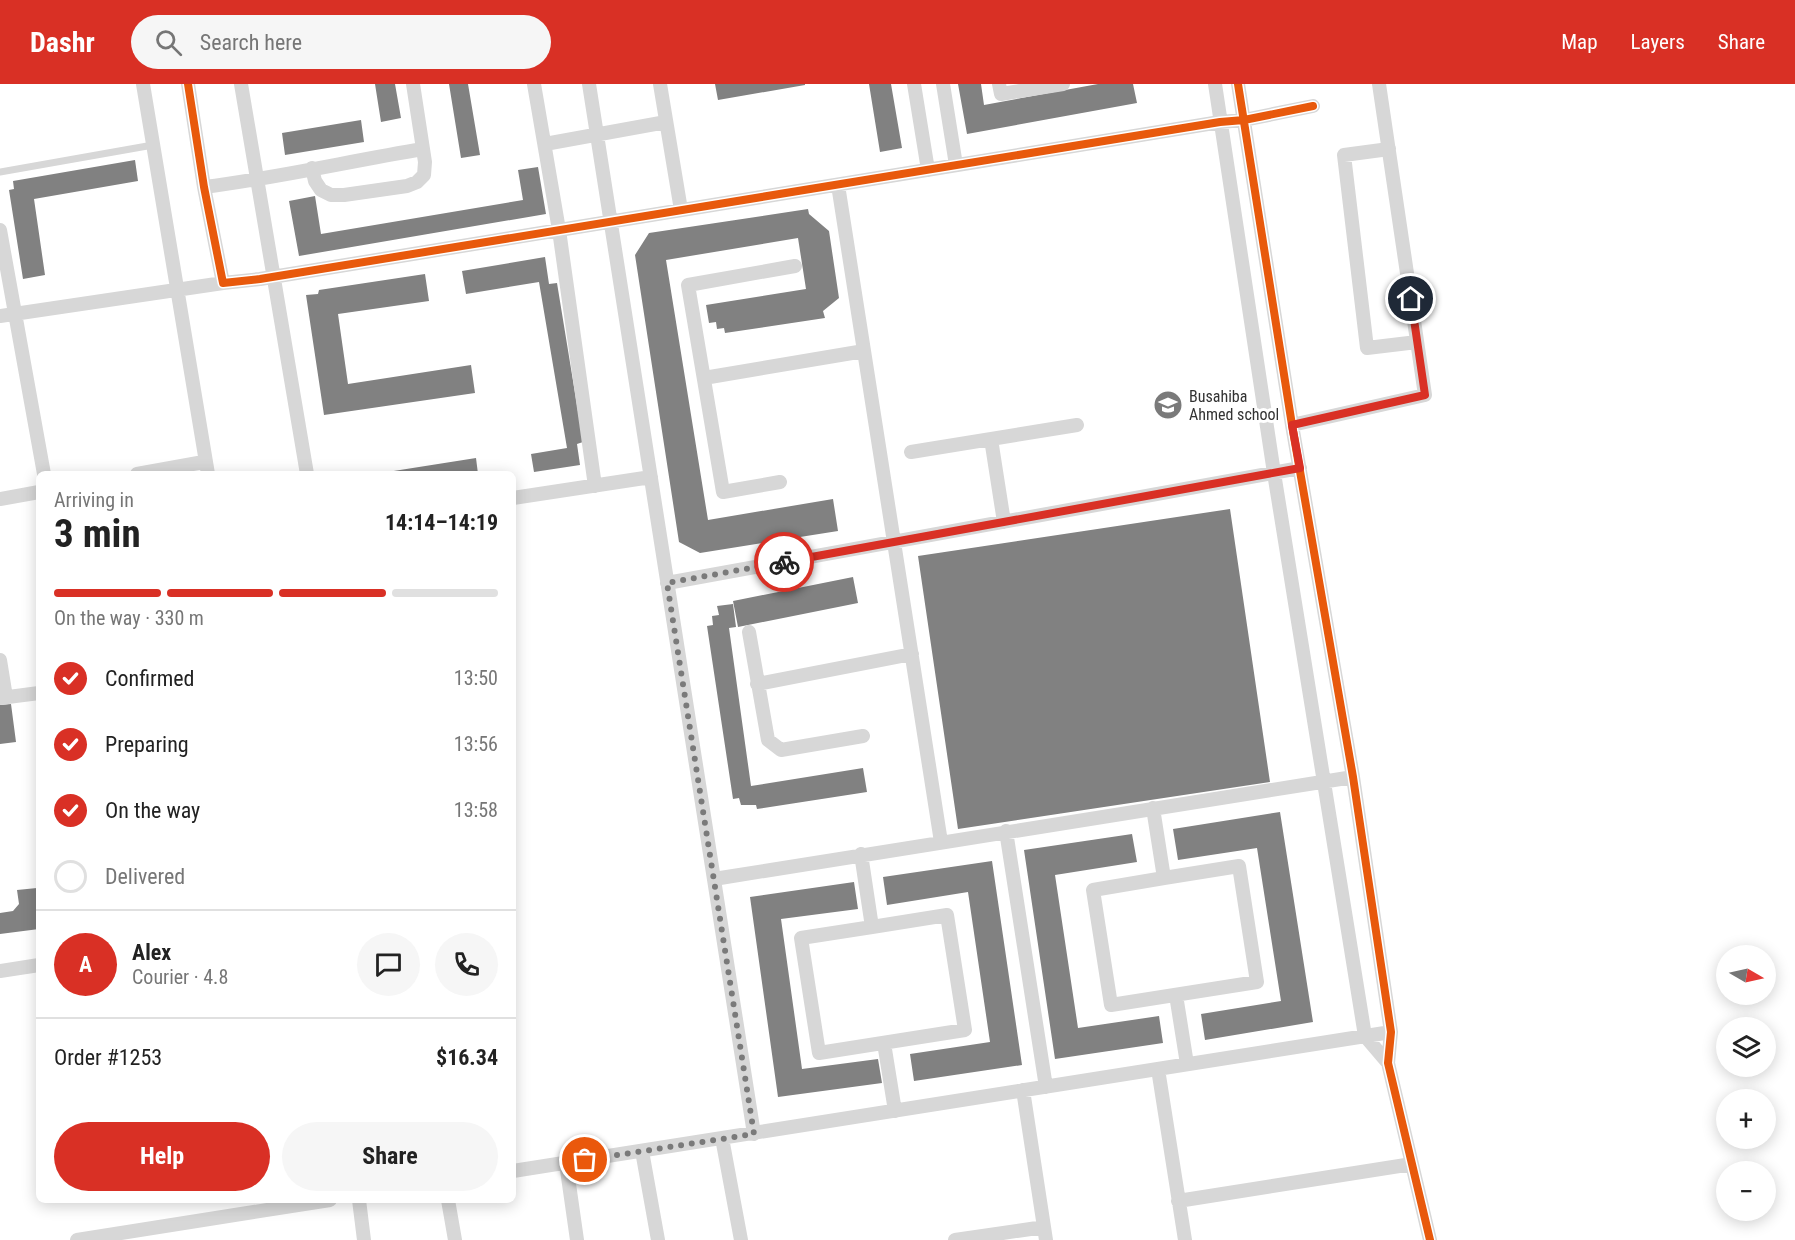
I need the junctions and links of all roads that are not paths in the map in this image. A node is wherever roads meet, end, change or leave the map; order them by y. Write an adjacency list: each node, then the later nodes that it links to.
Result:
1 (143, 84): 21 (street)
2 (188, 84): 30 (street)
3 (240, 84): 28 (street)
4 (413, 84): 22 (street)
5 (534, 84): 20 (street)
6 (589, 84): 19 (street)
7 (660, 84): 17 (street)
8 (914, 84): 26 (street)
9 (943, 84): 24 (street)
10 (999, 84): 11 (street)
11 (1063, 84)
12 (1215, 84): 18 (street)
13 (1238, 84): 16 (street)
14 (1379, 84): 23 (street)
15 (1313, 106): 16 (street)
16 (1244, 120): 18 (street); 45 (street)
17 (666, 122): 19 (street); 31 (street)
18 (1220, 122): 24 (street); 54 (street)
19 (597, 135): 20 (street); 32 (street)
20 (545, 144): 34 (street)
21 (153, 145): 27 (lane); 38 (street)
22 (423, 149): 25 (street); 25 (street)
23 (1389, 149): 41 (street); 41 (street)
24 (956, 165): 26 (street)
25 (312, 168): 28 (street)
26 (928, 170): 29 (street)
27 (0, 172)
28 (257, 180): 30 (street); 36 (street)
29 (838, 185): 31 (street); 42 (street)
30 (204, 187): 37 (street)
31 (681, 210): 32 (street)
32 (611, 223): 34 (street); 55 (street)
33 (0, 230): 39 (street)
34 (559, 230): 36 (street); 57 (street)
35 (795, 266): 43 (street)
36 (273, 277): 37 (street); 53 (street)
37 (223, 283): 38 (street)
38 (177, 288): 39 (street); 52 (street)
39 (15, 314): 40 (street); 50 (street)
40 (0, 316)
41 (1417, 342): 45 (street)
42 (864, 351): 43 (street); 62 (street)
43 (704, 378): 56 (street)
44 (1077, 425): 46 (street)
45 (1292, 425): 49 (street)
46 (991, 439): 47 (street); 61 (street)
47 (910, 452)
48 (198, 463): 51 (street)
49 (1300, 468): 54 (street); 71 (street)
50 (43, 471)
51 (154, 471)
52 (208, 471)
53 (306, 471)
54 (1274, 473): 61 (street); 72 (street)
55 (651, 477): 57 (street); 63 (street)
56 (780, 482)
57 (595, 486): 59 (street)
58 (36, 493): 60 (street)
59 (516, 498)
60 (0, 499)
61 (1005, 522): 62 (street)
62 (894, 542): 63 (street); 65 (street)
63 (667, 583): 78 (street)
64 (749, 632): 67 (street)
65 (912, 654): 67 (street); 75 (street)
66 (0, 660): 69 (street)
67 (757, 684): 70 (street)
68 (36, 693): 69 (street)
69 (3, 698)
70 (863, 736)
71 (1353, 777): 72 (street); 83 (street)
72 (1323, 781): 73 (street); 84 (street)
73 (1153, 808): 74 (street); 77 (street)
74 (1006, 831): 75 (street); 89 (street)
75 (941, 842): 76 (street)
76 (861, 855): 78 (street); 79 (street)
77 (1164, 878): 82 (street); 82 (street)
78 (714, 879): 92 (street)
79 (872, 927): 85 (street); 85 (street)
80 (36, 965): 81 (street)
81 (0, 971)
82 (1176, 994): 87 (street)
83 (1392, 1032): 84 (street); 86 (street)
84 (1365, 1036): 86 (street); 87 (street)
85 (884, 1043): 91 (street)
86 (1388, 1063): 96 (street)
87 (1187, 1064): 88 (street)
88 (1158, 1069): 89 (street); 98 (street)
89 (1046, 1087): 90 (street)
90 (1023, 1090): 91 (street); 102 (street)
91 (895, 1111): 92 (street)
92 (754, 1134): 93 (street)
93 (722, 1138): 94 (street); 109 (street)
94 (642, 1151): 95 (street); 108 (street)
95 (566, 1163): 97 (street); 107 (street)
96 (1412, 1164): 98 (street); 112 (street)
97 (516, 1171)
98 (1179, 1201): 111 (street)
99 (313, 1203): 103 (street)
100 (358, 1203): 105 (street)
101 (449, 1203): 106 (street)
102 (1045, 1233): 110 (street)
103 (117, 1237): 104 (street)
104 (77, 1240)
105 (364, 1240)
106 (455, 1240)
107 (577, 1240)
108 (658, 1240)
109 (741, 1240)
110 (955, 1240)
111 (1185, 1240)
112 (1430, 1240)

